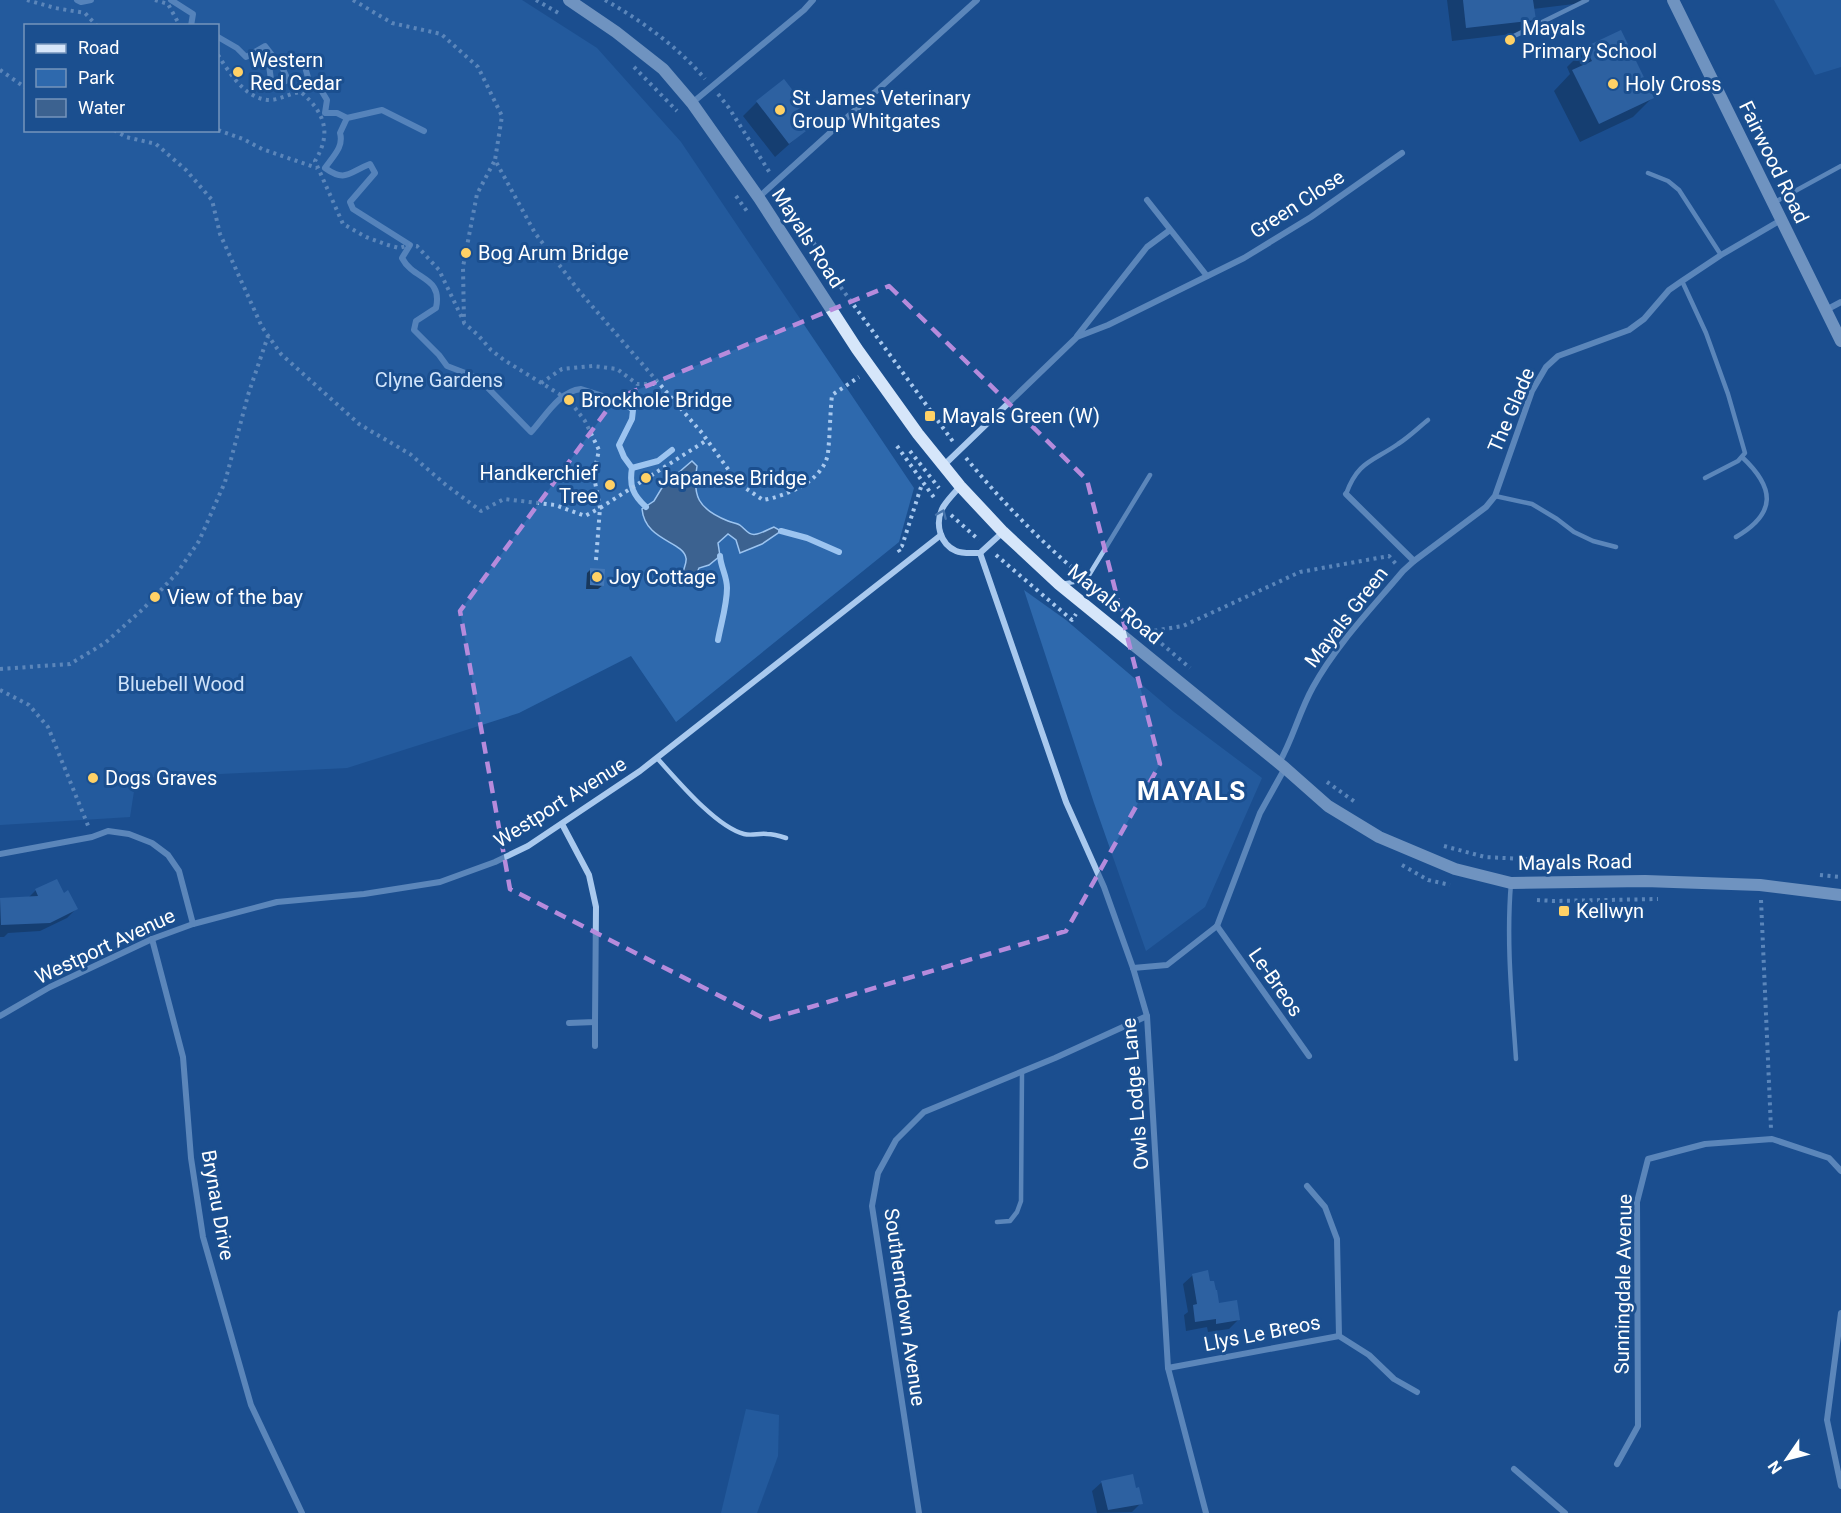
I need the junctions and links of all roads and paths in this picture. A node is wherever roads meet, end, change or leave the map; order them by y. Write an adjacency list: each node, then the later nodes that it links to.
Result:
1 (27, 0): 12 (path)
2 (155, 0): 13 (path)
3 (352, 0): 25 (path)
4 (536, 0): 11 (path)
5 (569, 0): 20 (main road, Mayals Road)
6 (605, 0): 19 (path)
7 (813, 0): 19 (street)
8 (977, 0): 29 (street)
9 (1587, 0): 14 (lane)
10 (1673, 0): 33 (main road, Fairwood Road)
11 (566, 18)
12 (95, 24)
13 (179, 24)
14 (1506, 40)
15 (219, 57): 27 (path)
16 (632, 66): 21 (path)
17 (0, 70): 18 (path)
18 (24, 87)
19 (712, 87): 20 (street); 29 (path)
20 (692, 104): 31 (main road, Mayals Road)
21 (682, 117)
22 (219, 130): 27 (path)
23 (117, 132): 43 (path)
24 (1402, 153): 38 (street, Green Close)
25 (495, 160): 42 (path); 48 (path)
26 (1841, 166): 33 (lane)
27 (318, 168): 42 (path)
28 (1648, 173): 37 (lane)
29 (777, 182): 31 (street); 52 (path)
30 (735, 193): 35 (path)
31 (759, 198): 54 (main road, Mayals Road)
32 (1148, 200): 36 (street)
33 (1773, 204): 34 (main road, Fairwood Road)
34 (1781, 220): 37 (street, The Glade); 41 (main road, Fairwood Road)
35 (754, 222)
36 (1170, 230): 38 (street); 44 (street, Green Close)
37 (1721, 255): 39 (street, The Glade)
38 (1207, 276): 44 (street, Green Close)
39 (1682, 280): 53 (lane); 60 (street, The Glade)
40 (1841, 302): 41 (street)
41 (1826, 310): 45 (main road, Fairwood Road)
42 (464, 323): 47 (path)
43 (268, 335): 62 (path); 78 (path)
44 (1077, 337): 52 (street, Green Close)
45 (1841, 341)
46 (853, 368): 50 (path)
47 (542, 383): 48 (path); 62 (path)
48 (659, 384): 50 (path)
49 (1428, 420): 59 (lane)
50 (707, 440): 62 (path)
51 (909, 450): 61 (path)
52 (960, 450): 54 (street, Green Close); 72 (path)
53 (1742, 457): 56 (lane); 65 (lane)
54 (943, 466): 58 (main road, Mayals Road)
55 (1150, 475): 72 (lane)
56 (1705, 478)
57 (922, 484): 69 (path)
58 (960, 486): 61 (street); 63 (main road, Mayals Road)
59 (1346, 494): 70 (street)
60 (1495, 496): 66 (lane); 70 (street, The Glade)
61 (950, 499): 64 (street, one-way to 61)
62 (600, 508): 68 (path)
63 (1003, 532): 67 (street); 73 (main road, Mayals Road)
64 (941, 535): 67 (street); 69 (street, Westport Avenue)
65 (1736, 537)
66 (1616, 547)
67 (980, 553): 104 (street, Owls Lodge Lane)
68 (596, 560)
69 (907, 561): 81 (street, Westport Avenue)
70 (1414, 561): 71 (street, Mayals Green)
71 (1403, 571): 76 (path); 82 (street, Mayals Green)
72 (1086, 580): 73 (lane); 76 (path)
73 (1059, 584): 82 (main road, Mayals Road)
74 (1068, 606): 75 (path)
75 (1086, 621)
76 (1149, 632): 77 (path); 79 (path)
77 (1141, 633)
78 (0, 669)
79 (1191, 669)
80 (0, 690): 86 (path)
81 (657, 758): 85 (street, Westport Avenue); 87 (lane)
82 (1282, 765): 94 (main road, Mayals Road); 102 (street, Mayals Green)
83 (1323, 780): 84 (path)
84 (1360, 806)
85 (562, 824): 101 (street, Westport Avenue); 107 (street)
86 (92, 837): 89 (street); 101 (street)
87 (786, 838)
88 (1441, 845): 91 (path)
89 (0, 854)
90 (1398, 862): 95 (path)
91 (1624, 864)
92 (1818, 875): 93 (path)
93 (1841, 877)
94 (1510, 883): 96 (main road, Mayals Road); 98 (lane)
95 (1451, 885)
96 (1760, 891): 97 (main road, Mayals Road); 99 (path); 113 (path)
97 (1841, 895)
98 (1510, 897): 100 (path); 111 (lane)
99 (1770, 897)
100 (1665, 898)
101 (193, 924): 103 (street, Westport Avenue)
102 (1217, 926): 104 (street); 110 (street, Le-Breos)
103 (152, 939): 106 (street, Westport Avenue); 124 (street, Brynau Drive)
104 (1133, 968): 105 (street, Owls Lodge Lane)
105 (1147, 1016): 112 (street, Southerndown Avenue); 119 (street, Owls Lodge Lane)
106 (0, 1017)
107 (595, 1022): 108 (street); 109 (street)
108 (569, 1023)
109 (595, 1046)
110 (1309, 1056)
111 (1516, 1059)
112 (1022, 1072): 116 (lane); 125 (street, Southerndown Avenue)
113 (1772, 1139): 114 (street, Sunningdale Avenue); 121 (street, Sunningdale Avenue)
114 (1841, 1171)
115 (1307, 1186): 118 (street)
116 (997, 1222)
117 (1841, 1313): 123 (street)
118 (1339, 1336): 119 (street, Llys Le Breos); 120 (street, Llys Le Breos)
119 (1168, 1368): 126 (street, Owls Lodge Lane)
120 (1416, 1392)
121 (1617, 1464)
122 (1514, 1469): 127 (street)
123 (1841, 1486)
124 (302, 1513)
125 (919, 1513)
126 (1206, 1513)
127 (1565, 1513)

